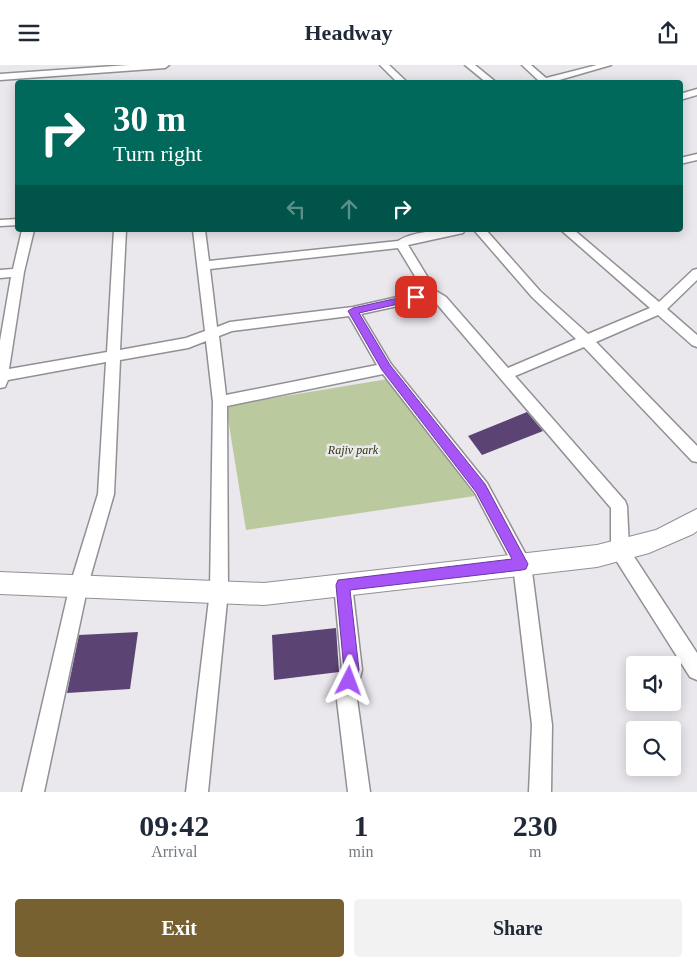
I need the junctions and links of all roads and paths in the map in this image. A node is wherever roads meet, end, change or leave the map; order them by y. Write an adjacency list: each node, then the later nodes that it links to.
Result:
1 (165, 65): 6 (street)
2 (384, 65): 8 (street)
3 (468, 65): 9 (street)
4 (526, 65): 10 (street)
5 (607, 65): 11 (street)
6 (59, 69): 7 (street)
7 (0, 77)
8 (401, 80)
9 (489, 80)
10 (538, 80)
11 (543, 80)
12 (697, 93): 13 (street)
13 (683, 96)
14 (15, 221): 15 (street)
15 (0, 223)
16 (28, 232): 24 (street)
17 (120, 232): 33 (street)
18 (199, 232): 23 (street)
19 (449, 232): 22 (street)
20 (482, 232): 31 (street)
21 (569, 232): 28 (street)
22 (401, 244): 23 (street); 27 (street)
23 (202, 266): 30 (street)
24 (18, 271): 26 (street); 36 (street)
25 (697, 273): 28 (street)
26 (0, 274)
27 (432, 294): 29 (street); 35 (street)
28 (658, 310): 31 (street); 32 (street)
29 (353, 311): 30 (street); 34 (street)
30 (211, 333): 33 (street); 37 (street)
31 (586, 340): 35 (street); 38 (street)
32 (697, 342)
33 (112, 356): 36 (street); 43 (street)
34 (386, 368): 37 (street); 41 (street)
35 (506, 374): 40 (street)
36 (0, 379)
37 (220, 402): 45 (street)
38 (697, 455)
39 (697, 519): 40 (street)
40 (620, 551): 41 (street); 46 (street)
41 (522, 564): 44 (street); 50 (street)
42 (0, 583): 43 (street)
43 (79, 585): 45 (street); 47 (street)
44 (343, 585): 45 (street); 49 (street)
45 (219, 591): 48 (street)
46 (697, 671)
47 (33, 792)
48 (197, 792)
49 (359, 792)
50 (540, 792)

